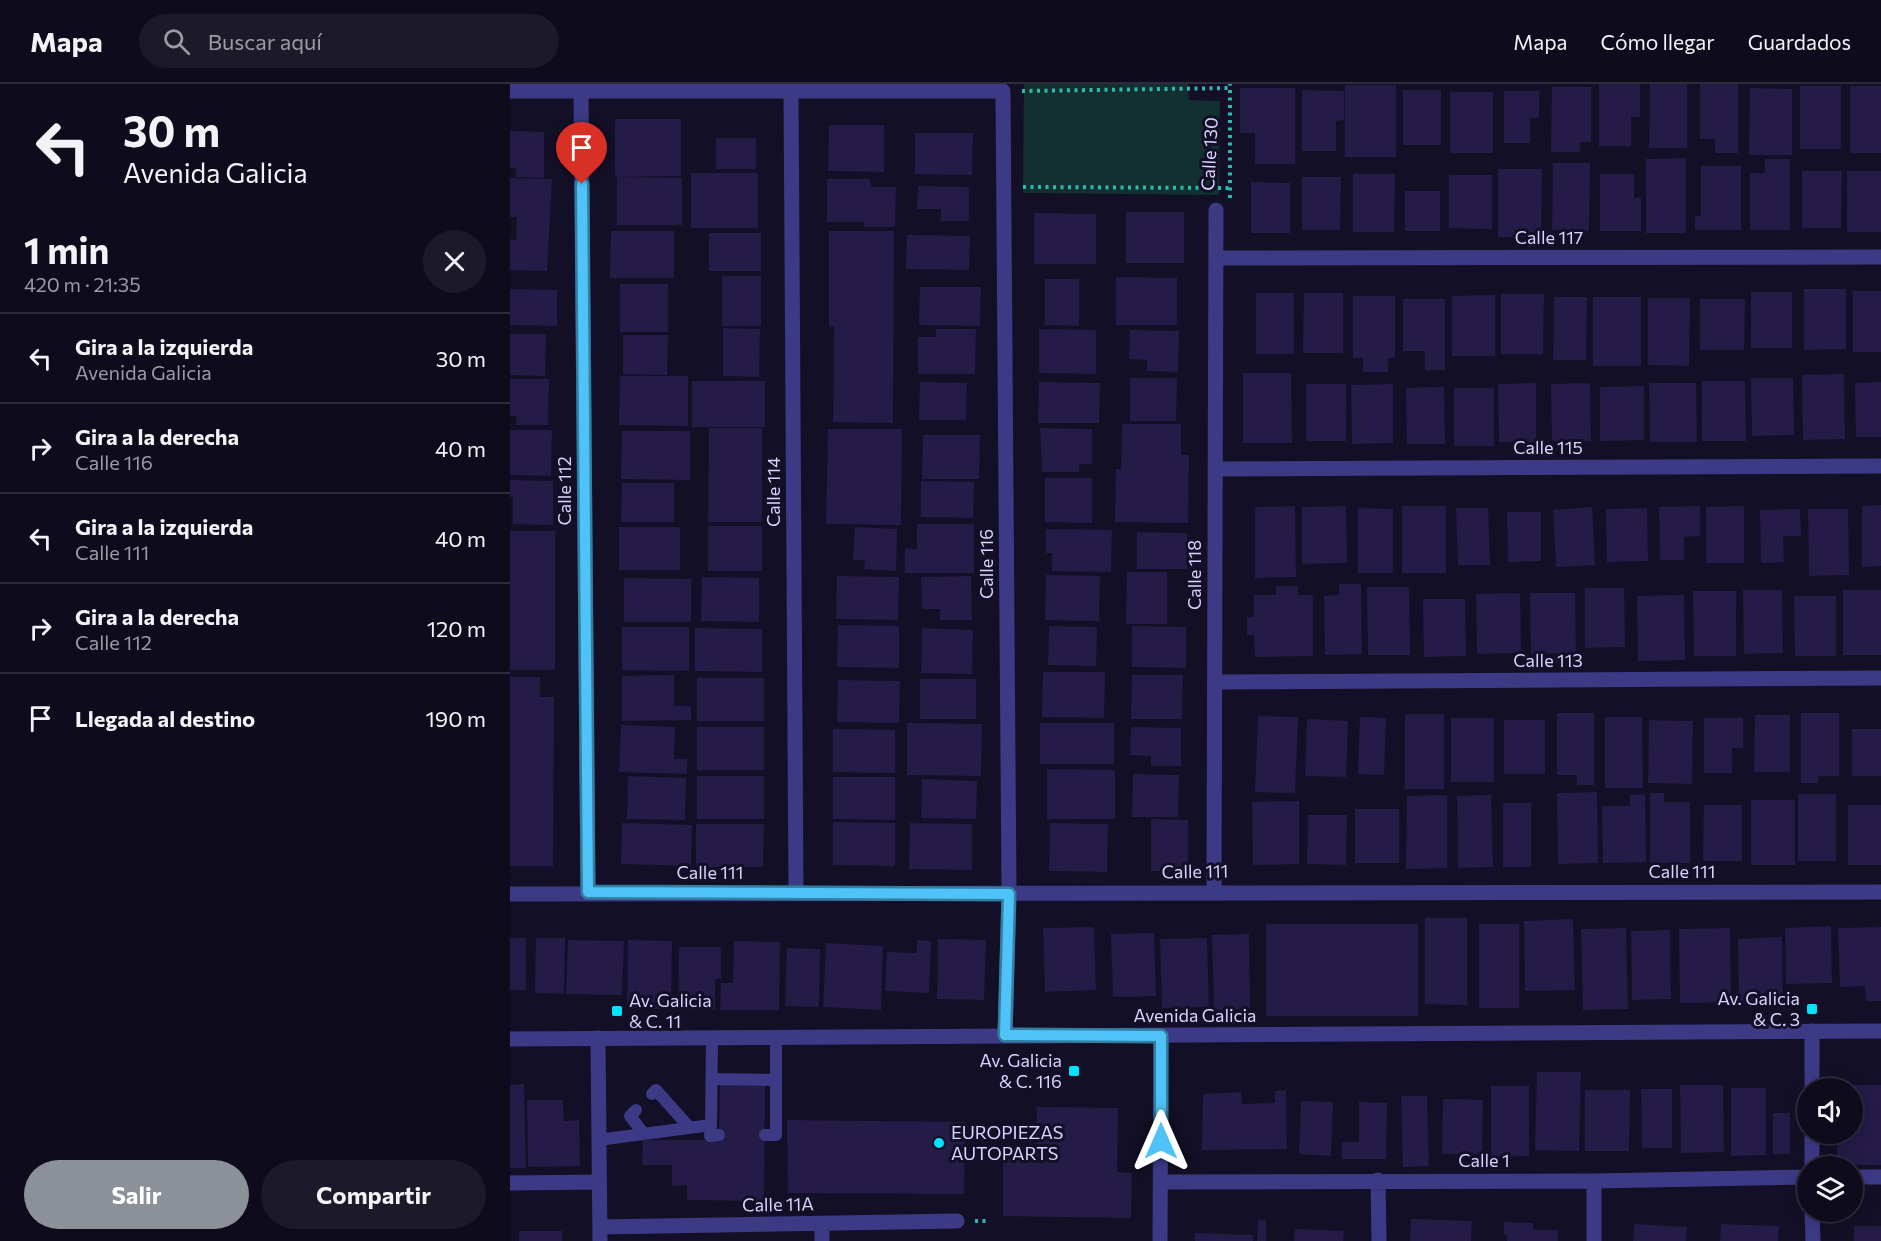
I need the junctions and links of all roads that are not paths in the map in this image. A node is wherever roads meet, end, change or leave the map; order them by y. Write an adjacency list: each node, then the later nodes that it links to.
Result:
1 (581, 90): 2 (street); 3 (street); 12 (street, Calle 112)
2 (791, 90): 14 (street, Calle 114); 16 (street, Calle 116)
3 (510, 92)
4 (1216, 210): 6 (street, Calle 130)
5 (1881, 257): 6 (street, Calle 117)
6 (1216, 258): 8 (street, Calle 118)
7 (1881, 466): 8 (street, Calle 115)
8 (1215, 469): 10 (street, Calle 118)
9 (1881, 678): 10 (street, Calle 113)
10 (1215, 682): 11 (street, Calle 118)
11 (1214, 891): 13 (street, Calle 111); 16 (street, Calle 111)
12 (588, 892): 14 (street, Calle 111); 15 (street, Calle 111)
13 (1881, 892)
14 (796, 893): 16 (street, Calle 111)
15 (510, 894)
16 (1009, 894): 19 (street, Calle 116)
17 (1812, 1031): 18 (street, Avenida Galicia); 20 (street, Avenida Galicia); 25 (street)
18 (1881, 1031)
19 (1005, 1035): 20 (street, Avenida Galicia); 21 (street, Avenida Galicia)
20 (1161, 1036): 42 (street)
21 (776, 1037): 23 (street, Avenida Galicia); 27 (lane)
22 (598, 1038): 23 (street, Avenida Galicia); 24 (street, Avenida Galicia); 35 (street)
23 (712, 1038): 26 (lane)
24 (510, 1039)
25 (1812, 1078)
26 (712, 1079): 27 (lane); 30 (lane)
27 (776, 1080): 34 (lane)
28 (652, 1094): 31 (lane)
29 (636, 1110): 32 (lane)
30 (711, 1125): 31 (lane); 33 (lane)
31 (689, 1127): 32 (lane)
32 (644, 1134): 35 (lane)
33 (719, 1135)
34 (765, 1135)
35 (598, 1140): 41 (street)
36 (1863, 1176): 38 (street)
37 (1797, 1177): 40 (street, Calle 1)
38 (1881, 1177)
39 (1378, 1180): 40 (street, Calle 1); 42 (street, Calle 1); 50 (street)
40 (1594, 1181): 51 (street)
41 (599, 1182): 43 (street); 47 (street)
42 (1161, 1182): 49 (street)
43 (510, 1183)
44 (957, 1221): 46 (street, Calle 11A)
45 (1812, 1222): 52 (street)
46 (822, 1224): 47 (street, Calle 11A); 48 (street)
47 (600, 1234)
48 (822, 1241)
49 (1160, 1241)
50 (1378, 1241)
51 (1594, 1241)
52 (1813, 1241)

